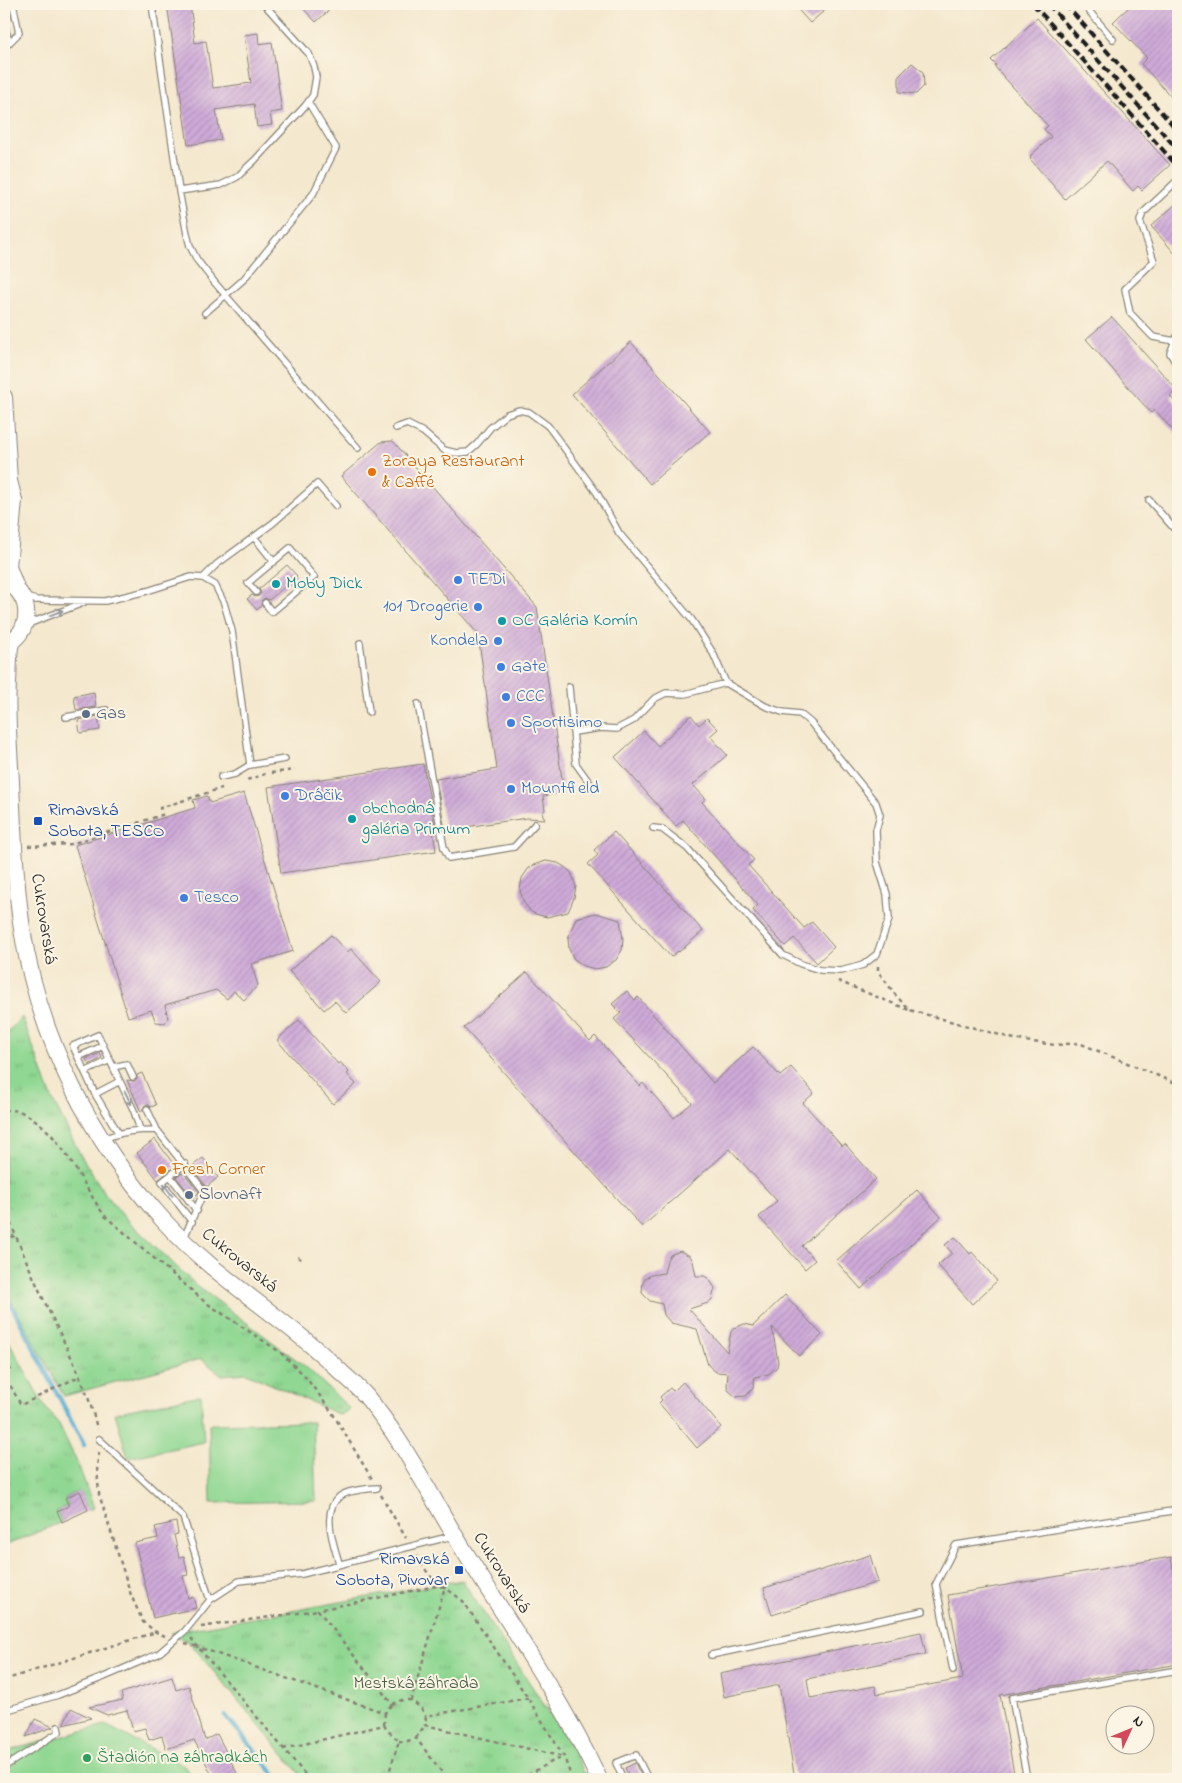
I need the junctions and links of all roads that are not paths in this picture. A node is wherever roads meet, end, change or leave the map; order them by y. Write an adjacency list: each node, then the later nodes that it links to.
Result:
1 (13, 4): 7 (lane)
2 (152, 4): 11 (lane)
3 (264, 4): 9 (lane)
4 (1083, 4): 6 (lane)
5 (4, 23): 7 (lane)
6 (1113, 39)
7 (9, 43): 8 (lane)
8 (4, 48)
9 (308, 102): 11 (lane); 12 (lane)
10 (1178, 180): 15 (lane)
11 (179, 190): 12 (lane)
12 (226, 295): 13 (lane); 20 (lane)
13 (205, 313)
14 (1178, 334): 15 (lane)
15 (1175, 341): 16 (lane)
16 (1178, 367)
17 (4, 397): 18 (main road)
18 (4, 406): 21 (main road)
19 (396, 428): 35 (lane)
20 (358, 448)
21 (6, 487): 28 (main road)
22 (1150, 500): 24 (lane)
23 (336, 506): 25 (lane)
24 (1178, 533)
25 (254, 537): 26 (lane); 27 (lane)
26 (274, 562): 29 (lane); 31 (lane)
27 (203, 578): 30 (lane); 45 (lane)
28 (14, 588): 30 (lane); 32 (main road)
29 (256, 592)
30 (87, 602): 32 (lane, one-way to 30)
31 (265, 603)
32 (24, 625): 34 (main road, Cukrovarská)
33 (360, 643): 40 (lane)
34 (8, 644): 38 (main road, Cukrovarská)
35 (726, 683): 42 (lane); 49 (lane)
36 (570, 687): 42 (lane)
37 (418, 704): 48 (lane)
38 (5, 706): 43 (main road, Cukrovarská)
39 (106, 710): 41 (lane)
40 (369, 712)
41 (66, 718)
42 (574, 732): 47 (lane)
43 (7, 752): 62 (main road, Cukrovarská)
44 (285, 759): 45 (lane)
45 (250, 765): 46 (lane)
46 (221, 777)
47 (594, 789)
48 (535, 824)
49 (653, 828)
50 (103, 1046): 51 (lane); 51 (lane); 52 (lane)
51 (78, 1057): 54 (lane)
52 (110, 1060): 53 (lane); 54 (lane)
53 (113, 1067): 55 (lane); 56 (lane)
54 (85, 1072): 57 (lane)
55 (133, 1077)
56 (120, 1081): 57 (lane); 59 (lane, one-way to 59)
57 (95, 1094): 61 (lane)
58 (148, 1109): 60 (lane)
59 (140, 1130): 60 (lane); 61 (lane)
60 (157, 1130): 63 (lane)
61 (118, 1134): 62 (lane)
62 (101, 1140): 67 (main road, Cukrovarská)
63 (184, 1164): 64 (lane); 65 (lane)
64 (170, 1176): 65 (lane); 66 (lane, one-way to 64)
65 (197, 1210): 66 (lane)
66 (192, 1222): 67 (lane)
67 (183, 1240): 71 (main road, Cukrovarská)
68 (99, 1439): 73 (lane)
69 (377, 1488): 72 (lane)
70 (1178, 1510): 76 (lane)
71 (455, 1536): 72 (lane); 81 (main road, Cukrovarská)
72 (339, 1563): 73 (lane)
73 (210, 1600): 78 (lane)
74 (923, 1611): 75 (lane)
75 (711, 1655)
76 (953, 1670)
77 (1178, 1670): 84 (lane)
78 (4, 1711)
79 (58, 1727): 80 (lane)
80 (4, 1767)
81 (599, 1779)
82 (623, 1779): 83 (lane)
83 (648, 1779)
84 (1027, 1779)

